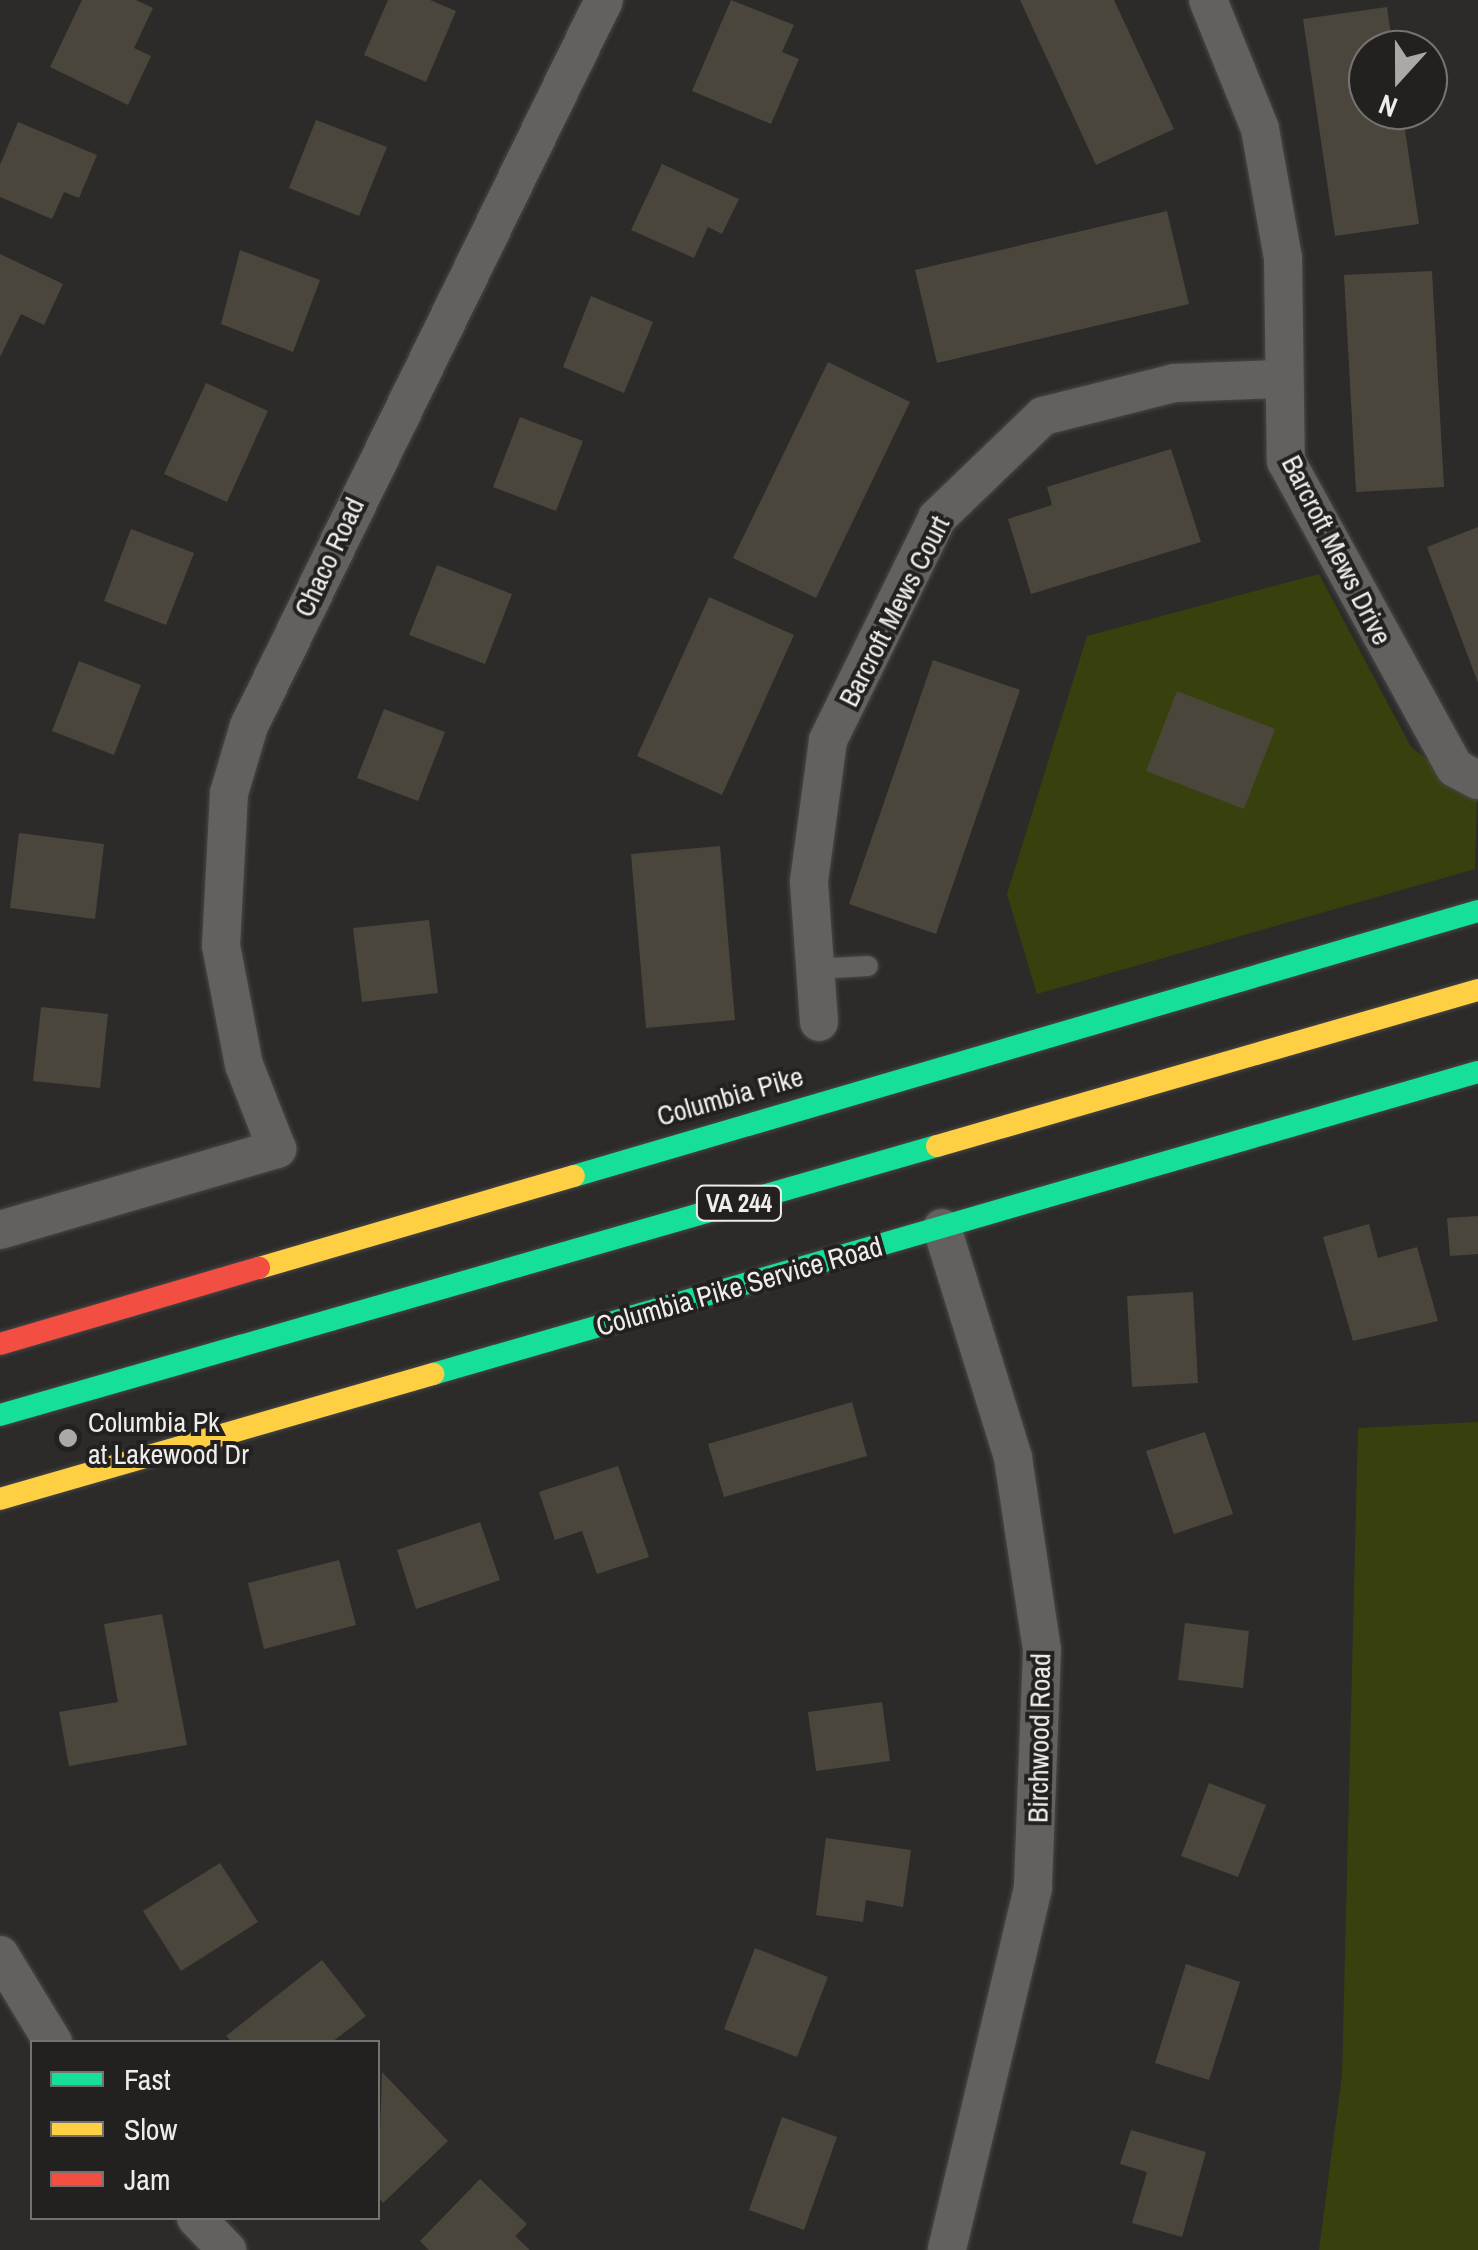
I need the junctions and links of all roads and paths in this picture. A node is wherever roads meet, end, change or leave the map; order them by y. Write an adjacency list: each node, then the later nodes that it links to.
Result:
1 (604, 0): 12 (street, Chaco Road)
2 (1208, 0): 3 (street, Barcroft Mews Drive)
3 (1279, 379): 4 (street, Barcroft Mews Drive); 7 (street, Barcroft Mews Court)
4 (1478, 780)
5 (1478, 911): 13 (main road, Columbia Pike)
6 (868, 966): 7 (lane)
7 (815, 969): 9 (street, Barcroft Mews Court)
8 (1478, 990): 14 (main road, VA 244)
9 (819, 1022)
10 (1478, 1072): 11 (main road, Columbia Pike Service Road)
11 (942, 1228): 15 (main road, Columbia Pike Service Road); 20 (street, Birchwood Road)
12 (0, 1230)
13 (0, 1344)
14 (0, 1416)
15 (0, 1499)
16 (0, 1954): 17 (street)
17 (51, 2040)
18 (198, 2220): 19 (street)
19 (227, 2250)
20 (948, 2250)

